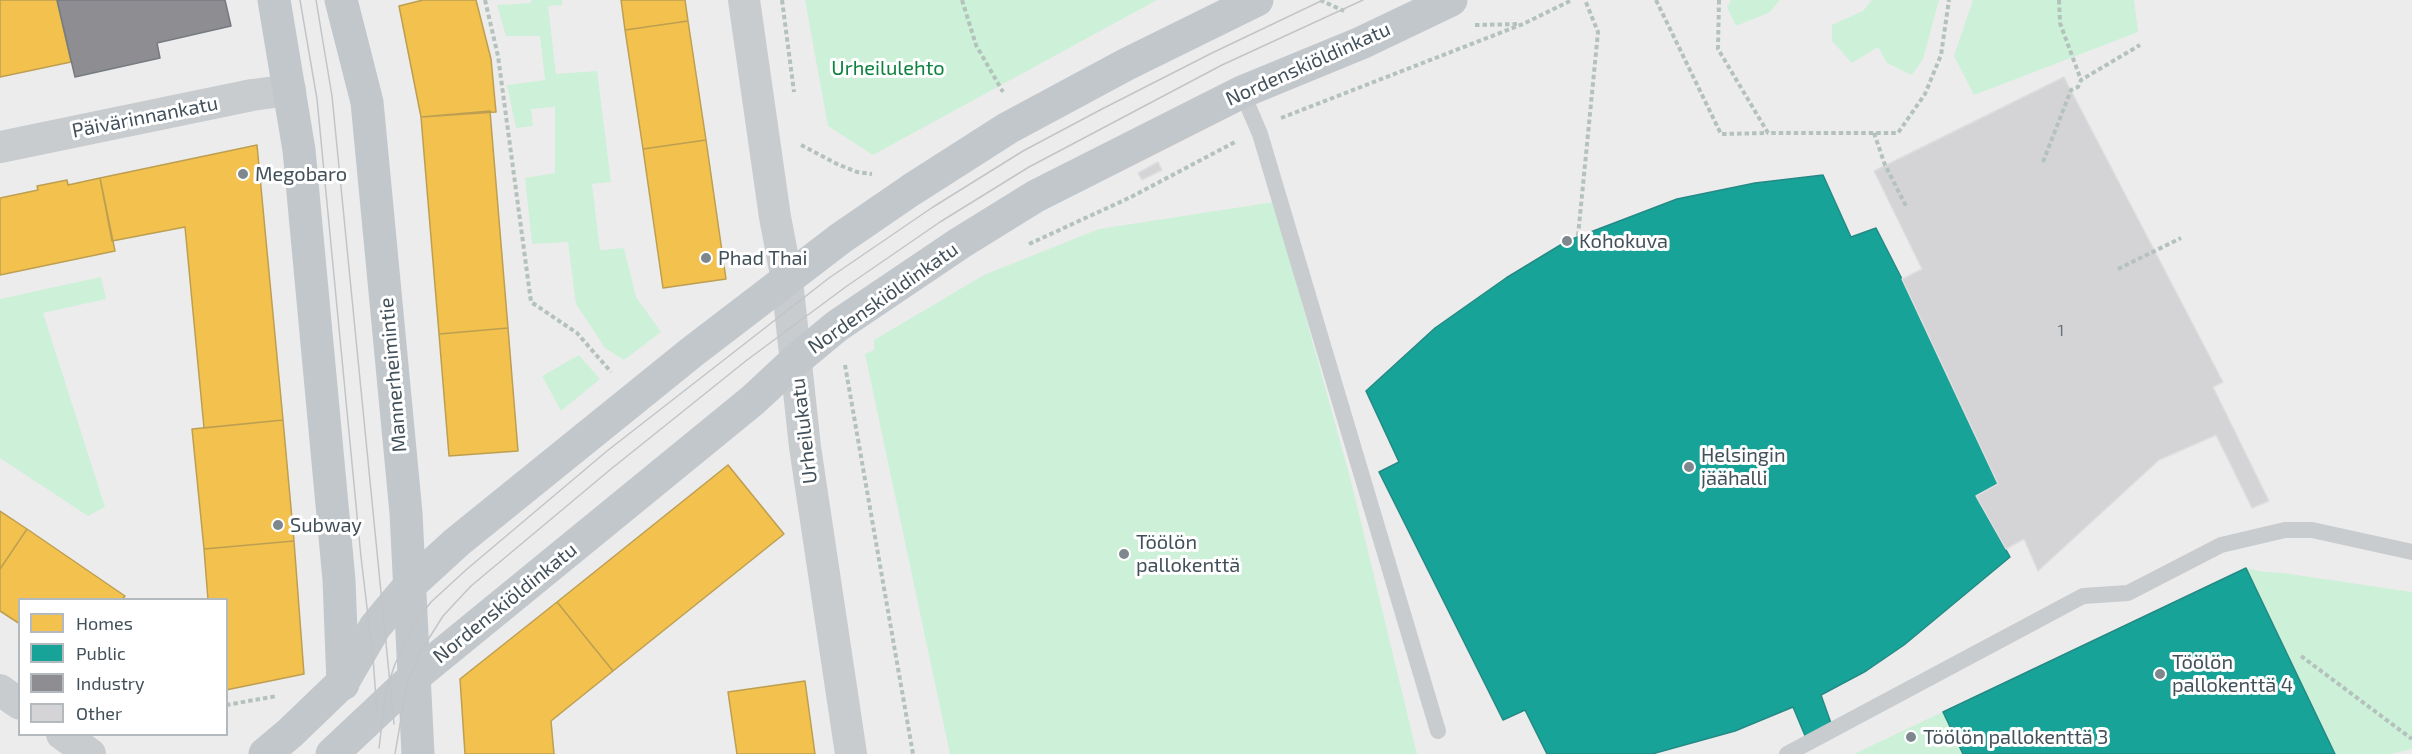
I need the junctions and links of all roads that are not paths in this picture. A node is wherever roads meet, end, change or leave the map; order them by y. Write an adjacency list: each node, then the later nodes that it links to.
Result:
1 (274, 0): 6 (main road)
2 (341, 0): 12 (main road, Mannerheimintie)
3 (744, 0): 9 (street, Urheilukatu)
4 (1257, 0): 9 (main road)
5 (1451, 0): 7 (main road, Nordenskiöldinkatu)
6 (290, 90): 8 (street, Päivärinnankatu); 14 (main road)
7 (1242, 92): 10 (main road, Nordenskiöldinkatu); 17 (lane)
8 (0, 147)
9 (787, 280): 10 (street, Urheilukatu); 12 (main road)
10 (796, 360): 13 (main road, Nordenskiöldinkatu); 23 (street, Urheilukatu)
11 (2412, 552): 24 (lane)
12 (410, 585): 13 (main road, Mannerheimintie); 14 (main road)
13 (414, 677): 19 (main road, Nordenskiöldinkatu); 22 (main road, Mannerheimintie)
14 (344, 682): 19 (main road); 21 (main road)
15 (0, 690): 16 (street)
16 (18, 703)
17 (1438, 731)
18 (63, 736): 20 (street)
19 (340, 751)
20 (90, 754)
21 (265, 754)
22 (418, 754)
23 (851, 754)
24 (1787, 754)

